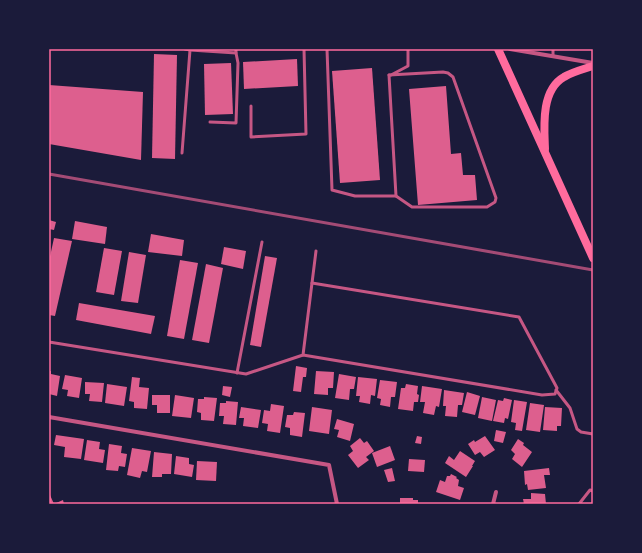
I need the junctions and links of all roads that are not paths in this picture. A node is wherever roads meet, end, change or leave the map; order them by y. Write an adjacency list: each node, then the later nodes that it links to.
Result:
1 (185, 49): 9 (lane)
2 (236, 49): 10 (lane)
3 (304, 49): 14 (lane)
4 (327, 49): 18 (lane)
5 (408, 49): 13 (lane)
6 (498, 49): 17 (main road)
7 (510, 49): 11 (street)
8 (553, 49): 11 (lane)
9 (190, 50): 10 (lane); 16 (lane)
10 (236, 53): 15 (lane)
11 (553, 56): 12 (street)
12 (593, 64): 17 (main road)
13 (389, 75): 18 (lane); 18 (lane)
14 (251, 106)
15 (210, 122)
16 (182, 153)
17 (546, 154): 21 (main road)
18 (396, 196)
19 (262, 242): 25 (lane)
20 (316, 251): 22 (lane)
21 (593, 258)
22 (312, 283): 24 (lane); 26 (lane)
23 (49, 342): 25 (lane)
24 (303, 355): 25 (lane); 26 (lane)
25 (237, 373)
26 (556, 390): 28 (lane)
27 (49, 417): 31 (street)
28 (593, 434)
29 (593, 491): 33 (lane)
30 (496, 492): 32 (street)
31 (337, 504)
32 (493, 504)
33 (579, 504)

